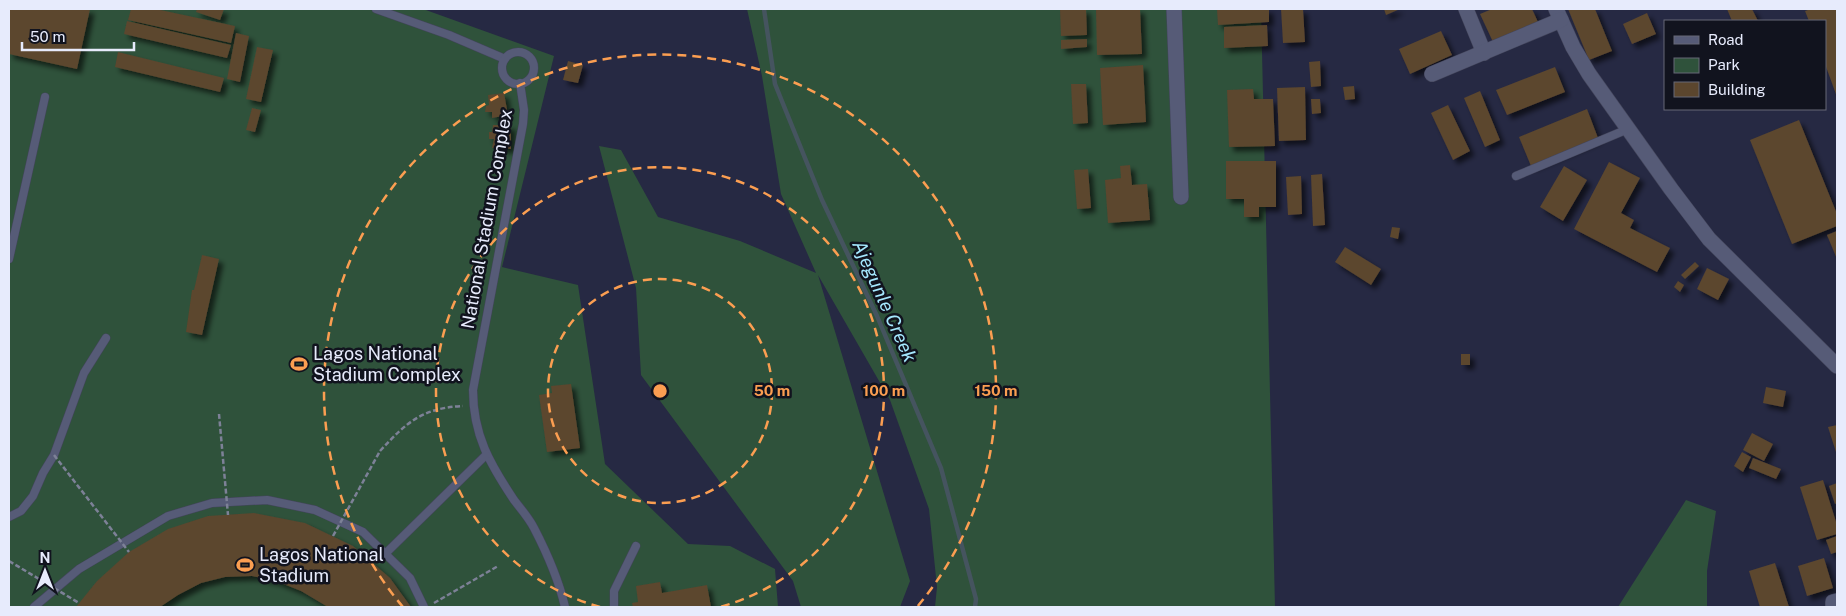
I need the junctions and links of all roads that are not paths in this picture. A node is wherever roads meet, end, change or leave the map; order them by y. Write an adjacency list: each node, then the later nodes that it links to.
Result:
1 (376, 9): 6 (lane)
2 (1174, 9): 12 (street)
3 (1466, 9): 5 (street)
4 (1558, 14): 5 (street); 10 (street)
5 (1484, 53): 7 (street)
6 (505, 59): 8 (lane); 8 (lane)
7 (1432, 74)
8 (520, 83): 16 (lane, National Stadium Complex)
9 (44, 97): 13 (lane)
10 (1628, 129): 11 (lane); 15 (street)
11 (1516, 176)
12 (1181, 197)
13 (9, 259)
14 (106, 338): 17 (lane)
15 (1837, 366)
16 (486, 455): 19 (lane); 23 (lane, National Stadium Complex)
17 (9, 517)
18 (636, 546): 24 (lane)
19 (385, 554): 21 (lane); 22 (lane)
20 (1837, 601): 25 (street)
21 (34, 607)
22 (425, 607)
23 (565, 607)
24 (614, 607)
25 (1833, 607)

